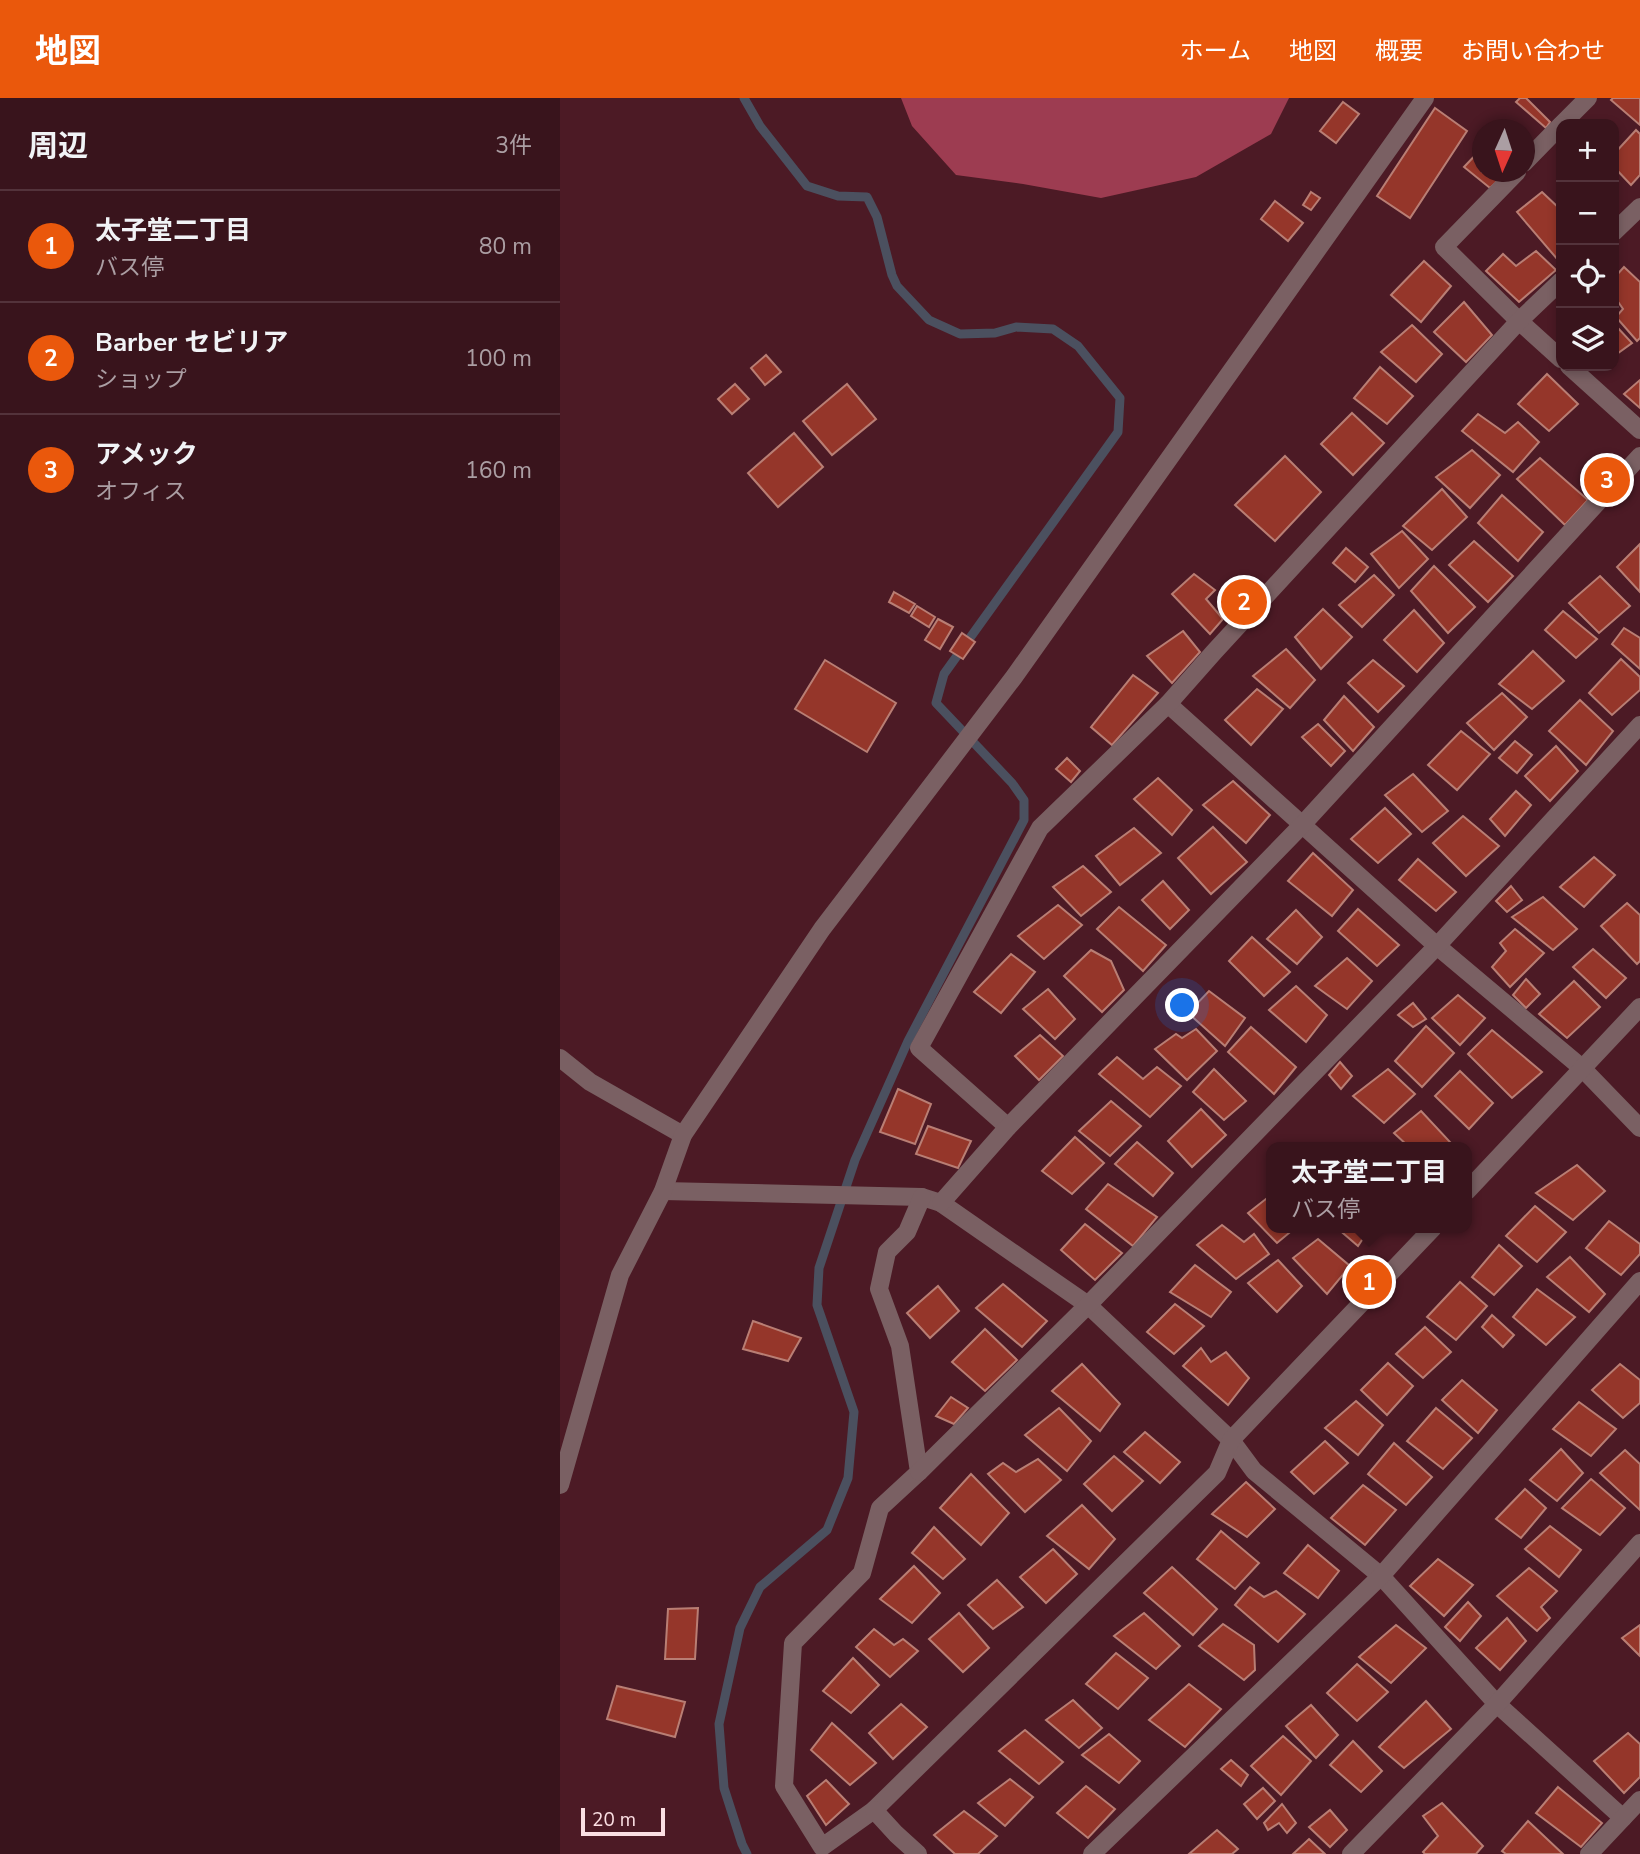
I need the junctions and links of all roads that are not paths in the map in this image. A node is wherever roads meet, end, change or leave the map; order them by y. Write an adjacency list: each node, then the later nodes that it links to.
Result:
1 (1425, 98): 24 (street)
2 (1588, 98): 3 (street)
3 (1568, 119)
4 (1556, 131): 5 (street)
5 (1535, 152)
6 (1507, 182): 10 (street)
7 (1640, 207): 8 (street)
8 (1619, 227)
9 (1556, 286): 10 (street)
10 (1519, 321): 11 (street); 15 (street)
11 (1556, 354)
12 (1575, 371): 13 (street)
13 (1640, 430)
14 (1640, 456): 17 (street)
15 (1168, 704): 17 (street); 22 (street)
16 (1640, 725): 18 (street)
17 (1303, 824): 18 (street); 22 (street)
18 (1437, 946): 21 (street); 31 (street)
19 (1640, 1007): 21 (street)
20 (560, 1058): 24 (street)
21 (1582, 1068): 23 (street); 25 (street)
22 (1008, 1127): 28 (street)
23 (1640, 1128)
24 (683, 1135): 26 (street)
25 (1472, 1186)
26 (663, 1191): 27 (street); 34 (street)
27 (922, 1197): 28 (street); 33 (street)
28 (941, 1203): 31 (street)
29 (1428, 1233): 32 (street)
30 (1640, 1281): 36 (street)
31 (1088, 1305): 32 (street); 33 (street)
32 (1231, 1440): 36 (street); 39 (street)
33 (919, 1472): 41 (street)
34 (560, 1485)
35 (1640, 1543): 37 (street)
36 (1381, 1576): 37 (street); 43 (street)
37 (1497, 1704): 40 (street); 44 (street)
38 (1640, 1800): 40 (street)
39 (874, 1810): 41 (street); 42 (street)
40 (1623, 1818): 45 (street)
41 (824, 1850)
42 (918, 1854)
43 (1092, 1854)
44 (1351, 1854)
45 (1589, 1854)

